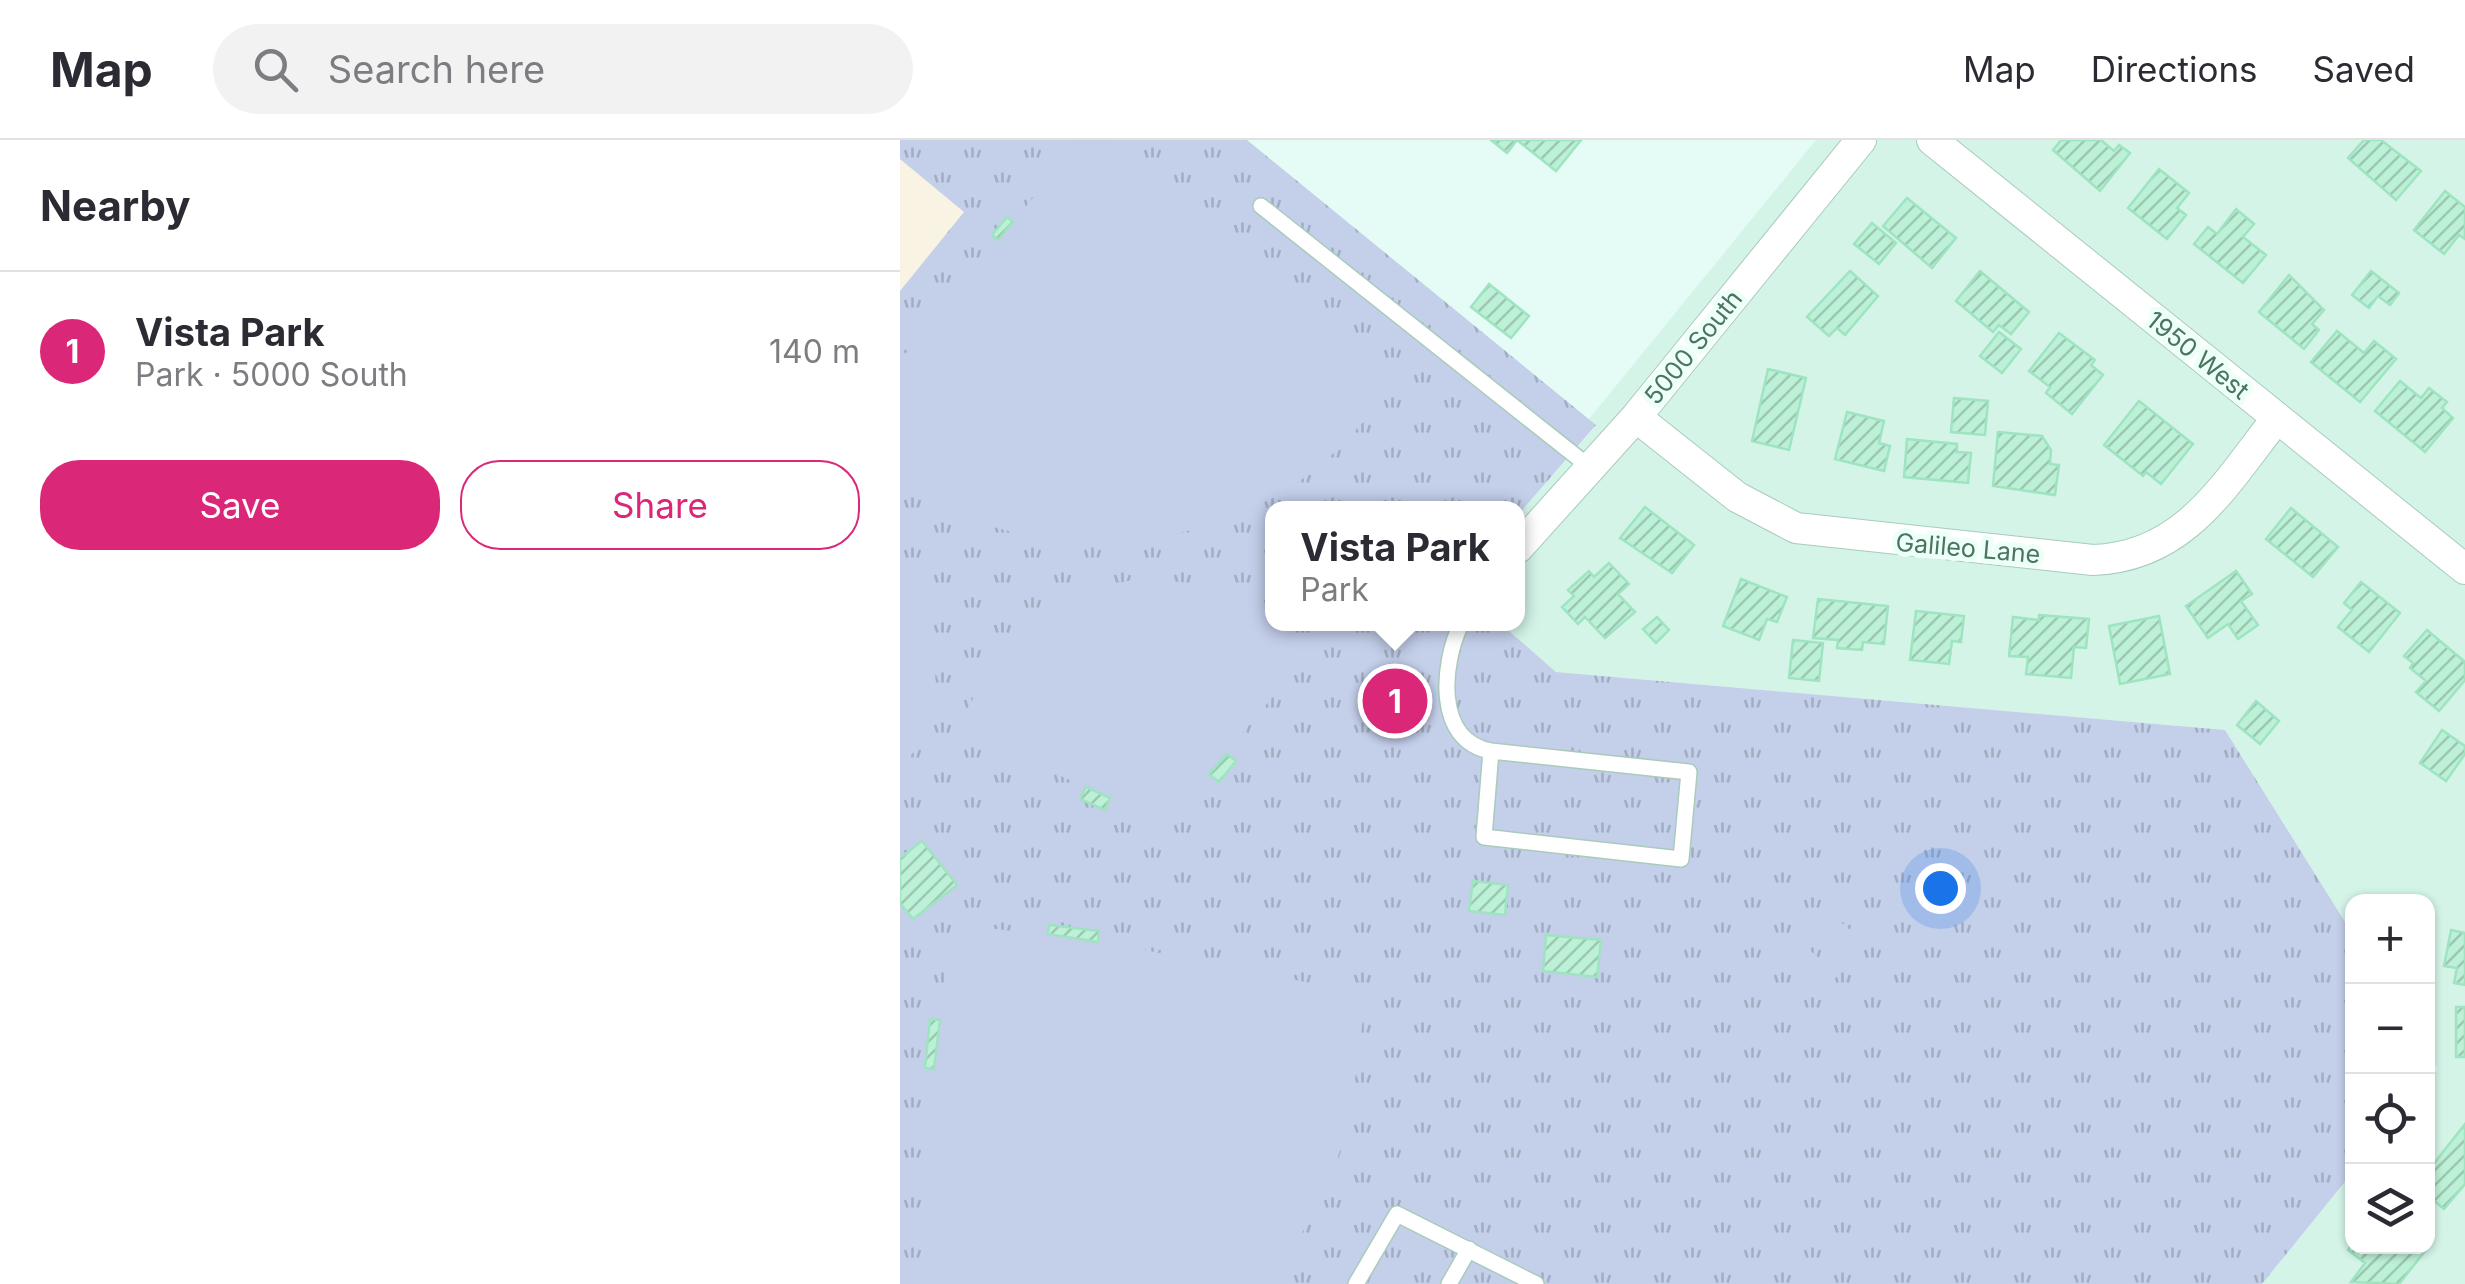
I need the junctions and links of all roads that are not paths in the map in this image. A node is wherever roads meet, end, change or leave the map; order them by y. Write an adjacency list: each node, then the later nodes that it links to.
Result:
1 (1861, 140): 4 (street, 5000 South)
2 (1932, 140): 5 (street, 1950 West)
3 (1261, 206): 6 (lane)
4 (1636, 417): 5 (street, Galileo Lane); 6 (street, 5000 South)
5 (2277, 418): 8 (street, 1950 West)
6 (1592, 469): 7 (street, 5000 South)
7 (1525, 541)
8 (2465, 569)
9 (1459, 631): 10 (lane)
10 (1491, 752): 10 (lane)
11 (1469, 1248): 12 (lane); 13 (lane); 14 (lane)
12 (1356, 1284)
13 (1450, 1284)
14 (1536, 1284)

